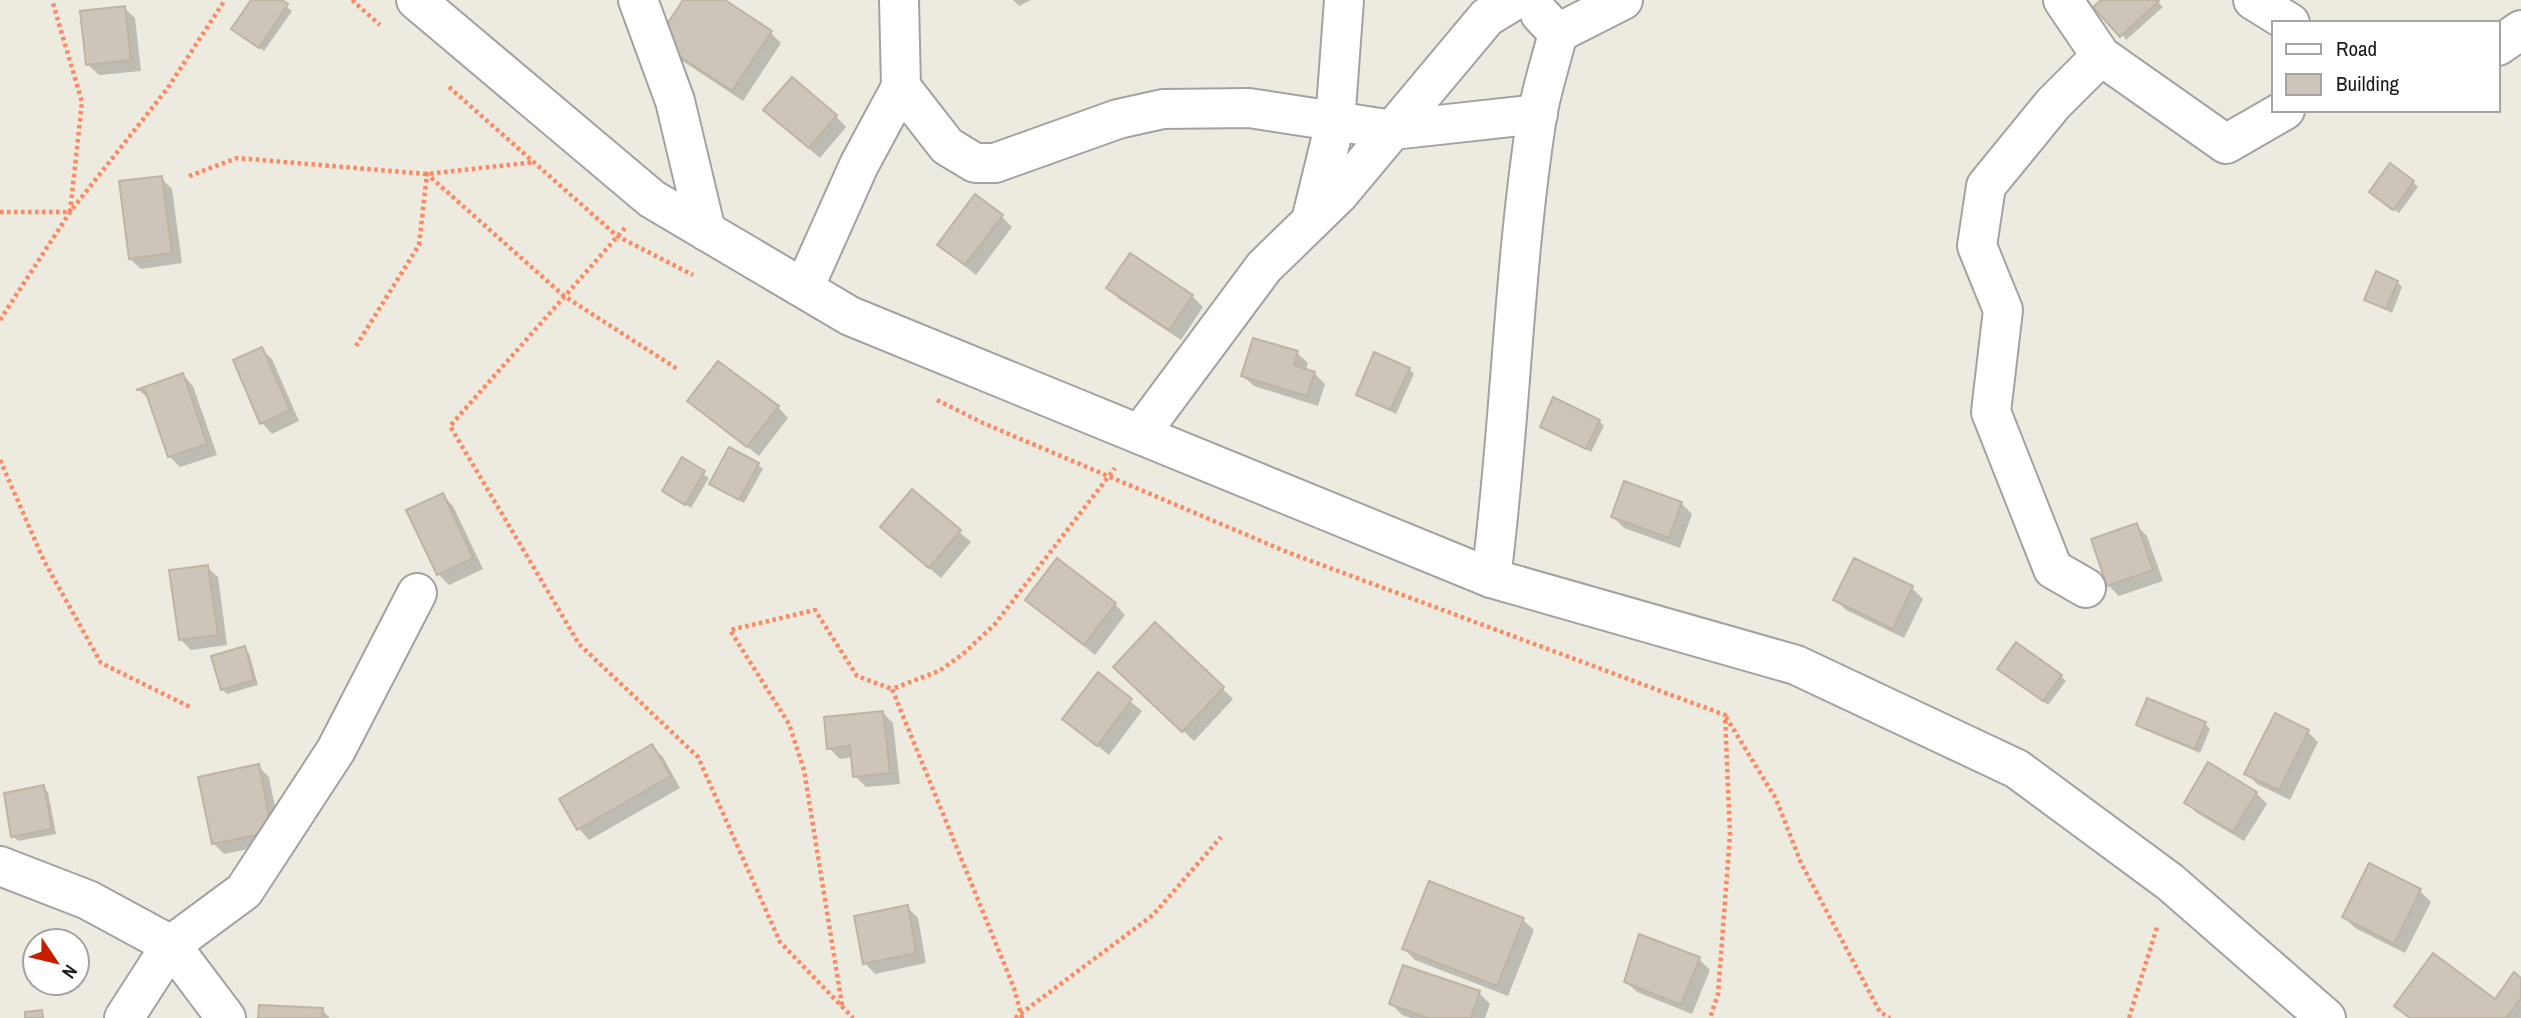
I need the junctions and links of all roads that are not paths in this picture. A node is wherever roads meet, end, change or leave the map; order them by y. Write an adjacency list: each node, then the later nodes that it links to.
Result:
1 (416, 0): 21 (street)
2 (638, 0): 21 (street)
3 (899, 0): 15 (street)
4 (1344, 0): 18 (street)
5 (1515, 0): 19 (street)
6 (1534, 0): 12 (street)
7 (1623, 0): 12 (street)
8 (2063, 0): 14 (street)
9 (2253, 0): 10 (street)
10 (2287, 21)
11 (2521, 30): 13 (street)
12 (1558, 33): 17 (street)
13 (2500, 45)
14 (2101, 56): 16 (street); 25 (street)
15 (901, 87): 18 (street); 22 (street)
16 (2282, 112)
17 (1538, 114): 19 (street); 24 (street)
18 (1335, 122): 19 (street); 20 (street)
19 (1393, 130): 20 (street)
20 (1311, 221): 23 (street)
21 (706, 231): 22 (street)
22 (804, 288): 23 (street)
23 (1140, 434): 24 (street)
24 (1491, 578): 31 (street)
25 (2085, 588)
26 (417, 593): 28 (street)
27 (0, 866): 28 (street)
28 (171, 945): 29 (street); 30 (street)
29 (124, 1018)
30 (226, 1018)
31 (2326, 1018)

